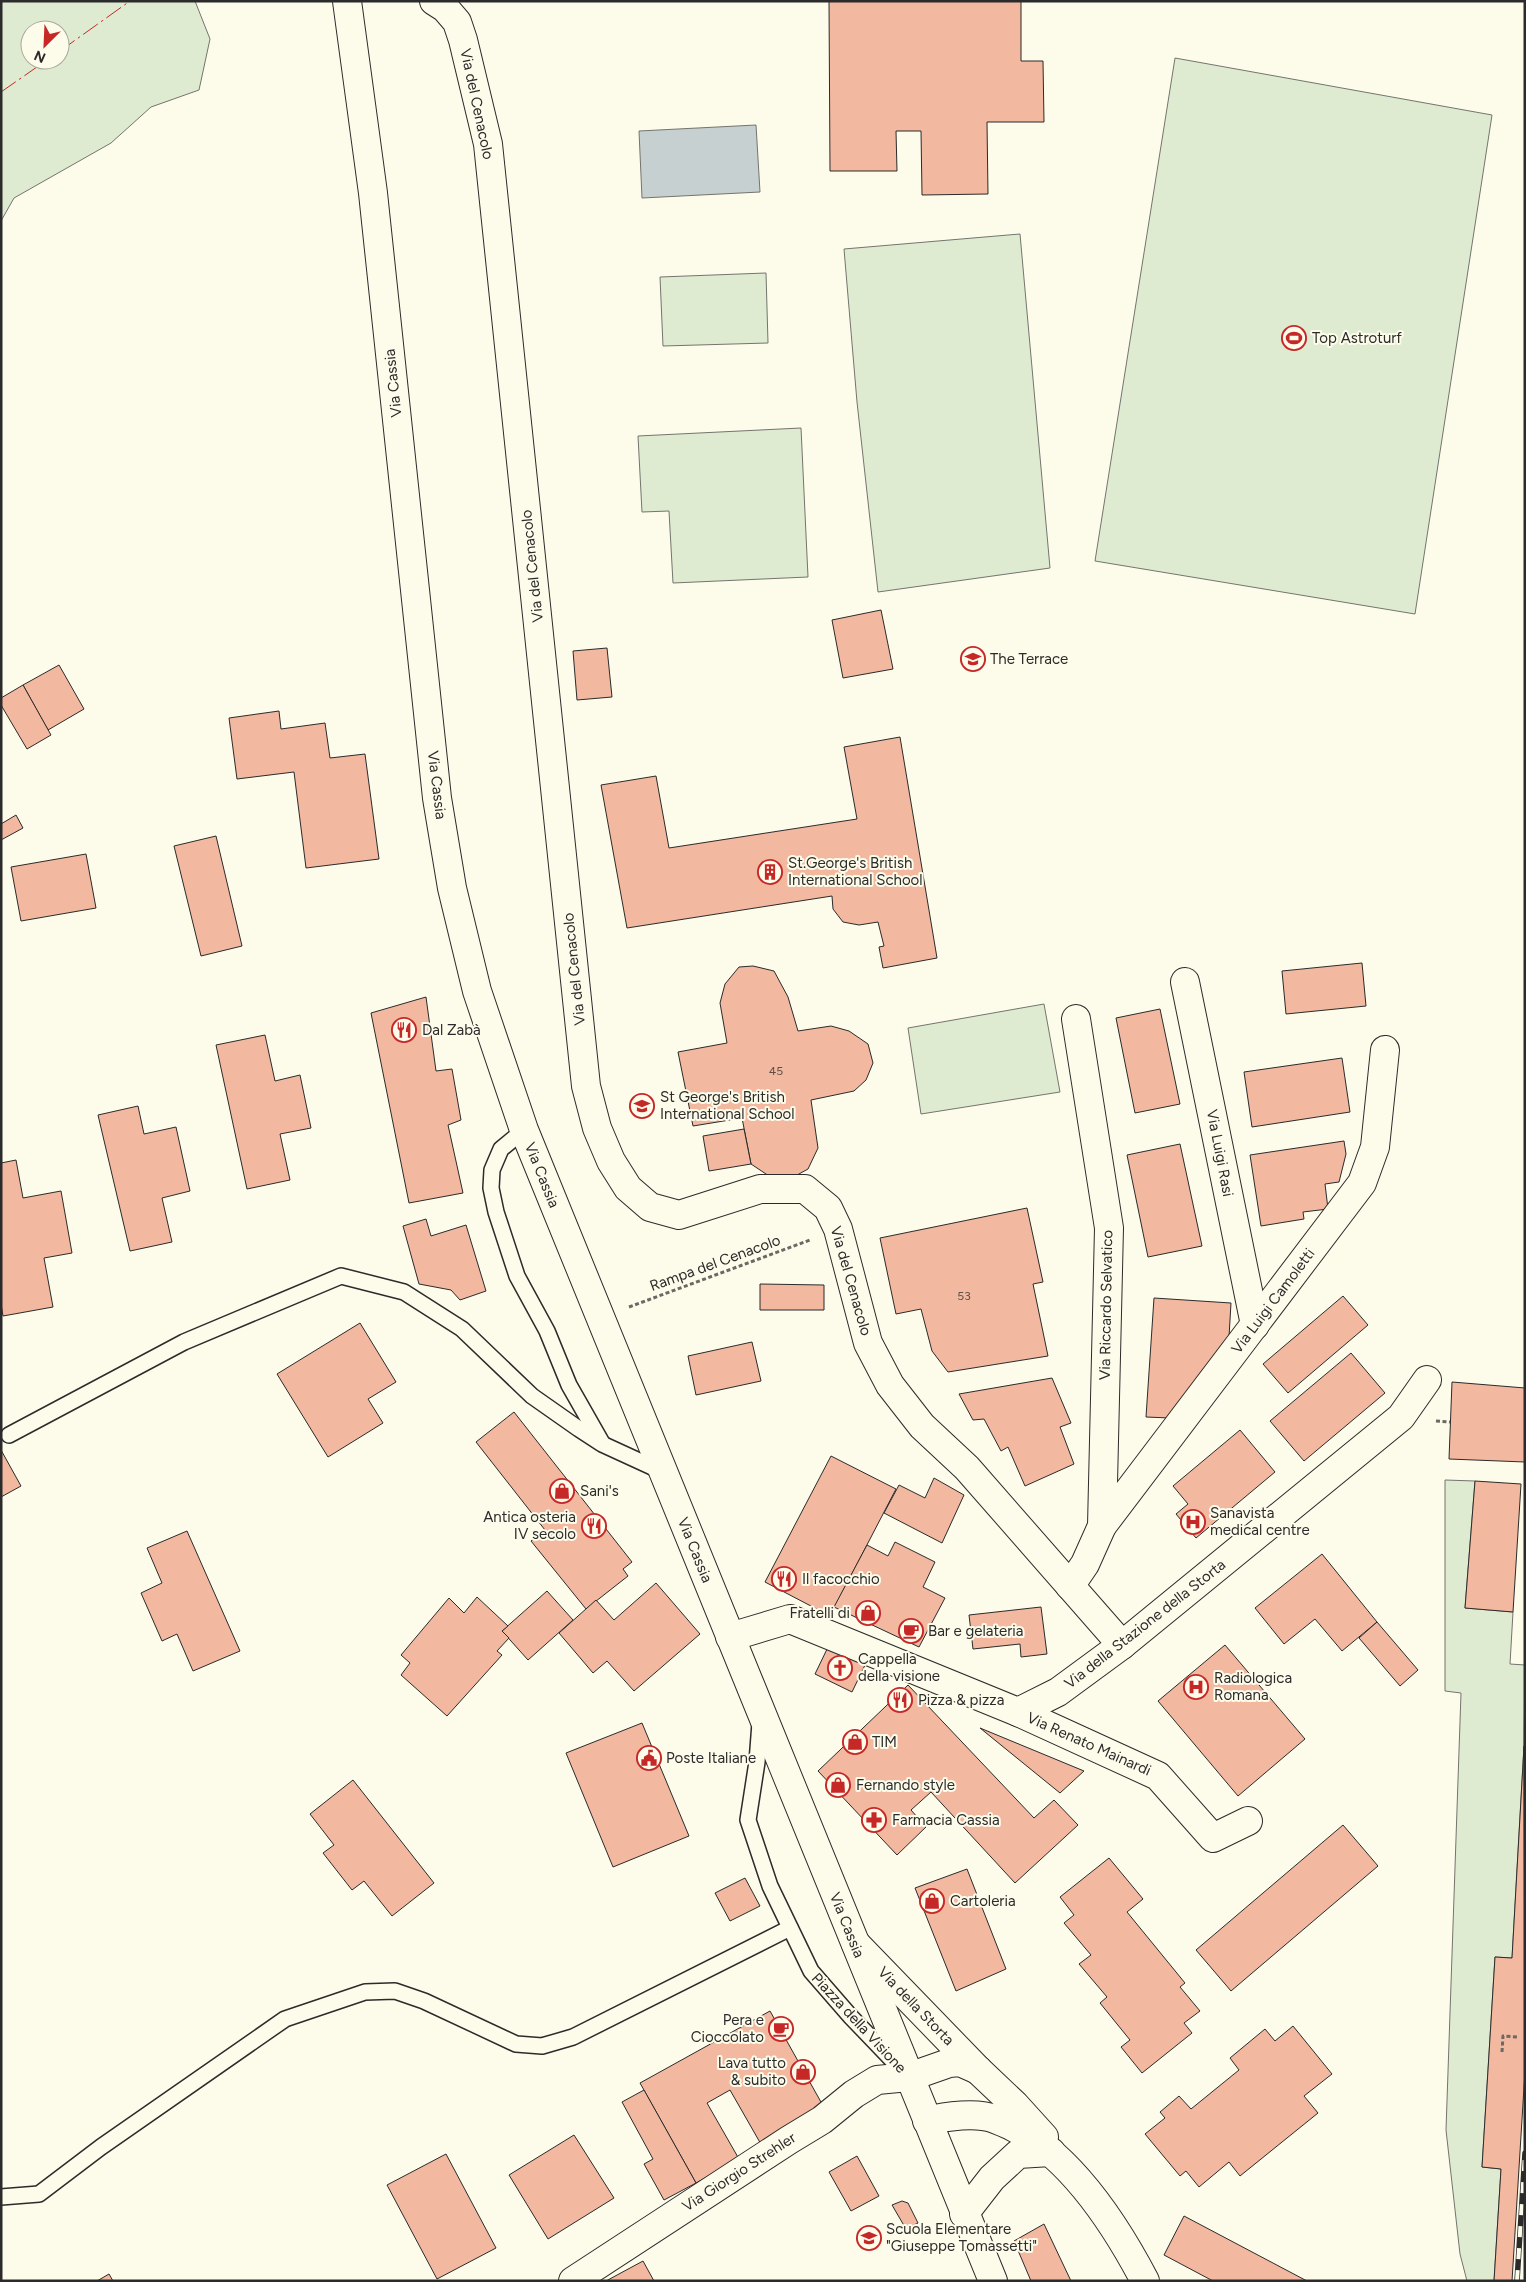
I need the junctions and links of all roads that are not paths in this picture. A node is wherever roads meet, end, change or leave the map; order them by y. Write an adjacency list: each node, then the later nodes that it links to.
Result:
1 (348, 1): 6 (street, Via Cassia)
2 (434, 1): 13 (street, Via del Cenacolo)
3 (1185, 982): 7 (street, Via Luigi Rasi)
4 (1076, 1019): 12 (street, Via Riccardo Selvatico)
5 (1386, 1050): 7 (street, Via Luigi Camoletti)
6 (524, 1130): 10 (lane); 11 (street, Via Cassia)
7 (1255, 1325): 12 (street, Via Luigi Camoletti)
8 (1427, 1380): 15 (street, Via della Stazione della Storta)
9 (9, 1435): 10 (lane)
10 (602, 1444): 11 (lane)
11 (664, 1472): 14 (street, Via Cassia)
12 (1102, 1526): 13 (street, Via Riccardo Selvatico)
13 (1070, 1586): 15 (street, Via del Cenacolo)
14 (730, 1637): 16 (street, Via Cassia); 17 (street)
15 (1122, 1645): 17 (street, Via della Stazione della Storta)
16 (761, 1712): 19 (lane, Piazza della Visione); 20 (street, Via Cassia)
17 (1018, 1712): 18 (street, Via Renato Mainardi)
18 (1248, 1821)
19 (790, 1928): 22 (lane, Piazza della Visione); 25 (lane)
20 (854, 1942): 21 (street, Via della Storta); 22 (street, Via Cassia)
21 (978, 2070): 22 (street, Via della Storta); 24 (street, Via della Storta)
22 (909, 2077): 23 (street, Via Cassia); 27 (street, Via Giorgio Strehler)
23 (927, 2121): 24 (street, Via della Storta); 26 (street, Via Cassia)
24 (1051, 2152): 26 (street); 29 (street, Via della Storta)
25 (1, 2197)
26 (964, 2214): 28 (street, Via Cassia)
27 (574, 2281)
28 (993, 2281)
29 (1145, 2281)

